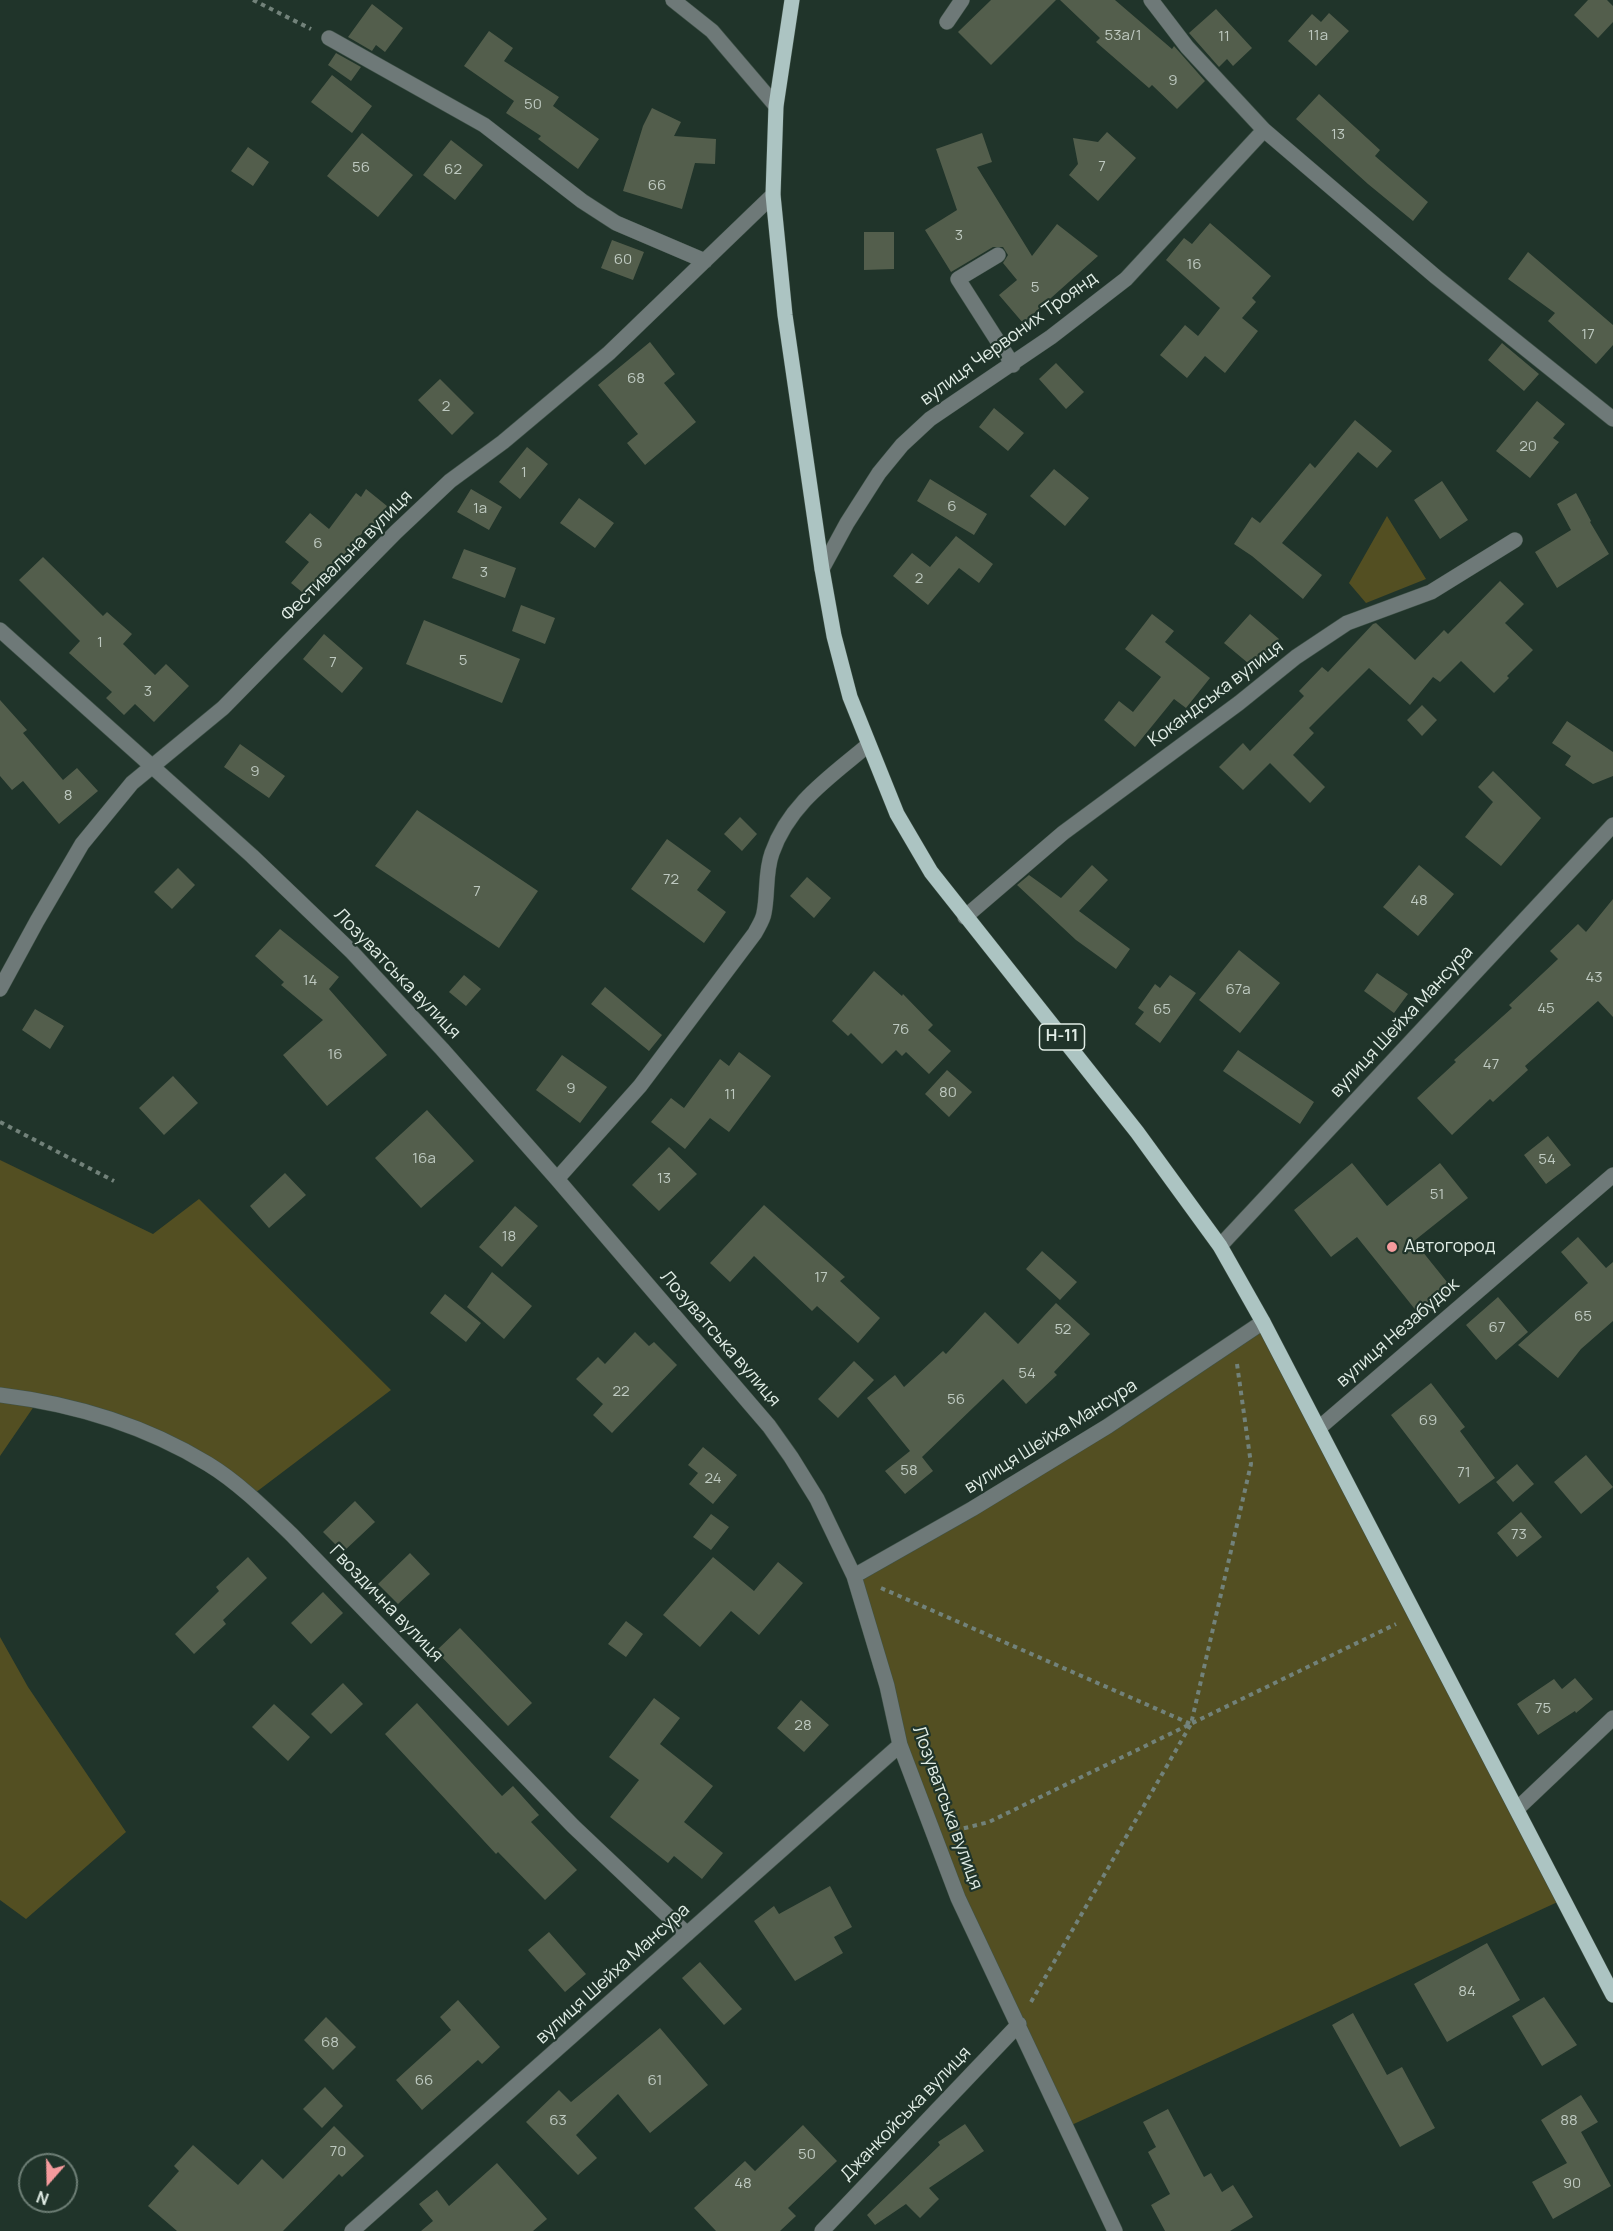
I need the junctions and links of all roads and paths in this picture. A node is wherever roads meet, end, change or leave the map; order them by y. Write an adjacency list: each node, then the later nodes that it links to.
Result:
1 (252, 0): 7 (path)
2 (673, 0): 8 (street)
3 (792, 0): 8 (main road, Н-11)
4 (962, 0): 6 (street)
5 (1151, 0): 9 (street)
6 (947, 22)
7 (329, 38): 12 (street)
8 (776, 106): 10 (main road, Н-11)
9 (1264, 130): 13 (street, вулиця Червоних Троянд); 14 (street)
10 (773, 195): 12 (street, Фестивальна вулиця); 16 (main road, Н-11)
11 (998, 255): 13 (street)
12 (705, 261): 19 (street, Фестивальна вулиця)
13 (1013, 365): 16 (street, вулиця Червоних Троянд)
14 (1613, 419)
15 (1515, 540): 21 (street, Кокандська вулиця)
16 (822, 569): 18 (main road, Н-11)
17 (0, 630): 19 (street, Лозуватська вулиця)
18 (868, 745): 21 (main road, Н-11); 25 (street)
19 (152, 766): 22 (street, Фестивальна вулиця); 25 (street, Лозуватська вулиця)
20 (1613, 825): 27 (street, вулиця Шейха Мансура)
21 (965, 917): 27 (main road, Н-11)
22 (0, 989)
23 (0, 1122): 26 (path)
24 (1613, 1175): 31 (street, вулиця Незабудок)
25 (557, 1179): 32 (street, Лозуватська вулиця)
26 (114, 1181)
27 (1220, 1246): 28 (main road, Н-11)
28 (1263, 1322): 29 (street, вулиця Шейха Мансура); 31 (main road, Н-11)
29 (1234, 1341): 32 (street, вулиця Шейха Мансура); 35 (path)
30 (0, 1395): 39 (street, Гвоздична вулиця)
31 (1319, 1428): 33 (main road, Н-11)
32 (854, 1576): 35 (path); 36 (street, Лозуватська вулиця)
33 (1415, 1615): 35 (path); 37 (main road, Н-11)
34 (1613, 1718): 37 (street)
35 (1191, 1724): 38 (path); 41 (path)
36 (900, 1745): 38 (street, Лозуватська вулиця); 39 (street, вулиця Шейха Мансура)
37 (1517, 1809): 40 (main road, Н-11)
38 (932, 1825): 41 (street, Лозуватська вулиця)
39 (687, 1934): 42 (street, вулиця Шейха Мансура)
40 (1613, 1995)
41 (1019, 2024): 43 (street, Джанкойська вулиця); 44 (street, Лозуватська вулиця)
42 (352, 2231)
43 (822, 2231)
44 (1114, 2231)

